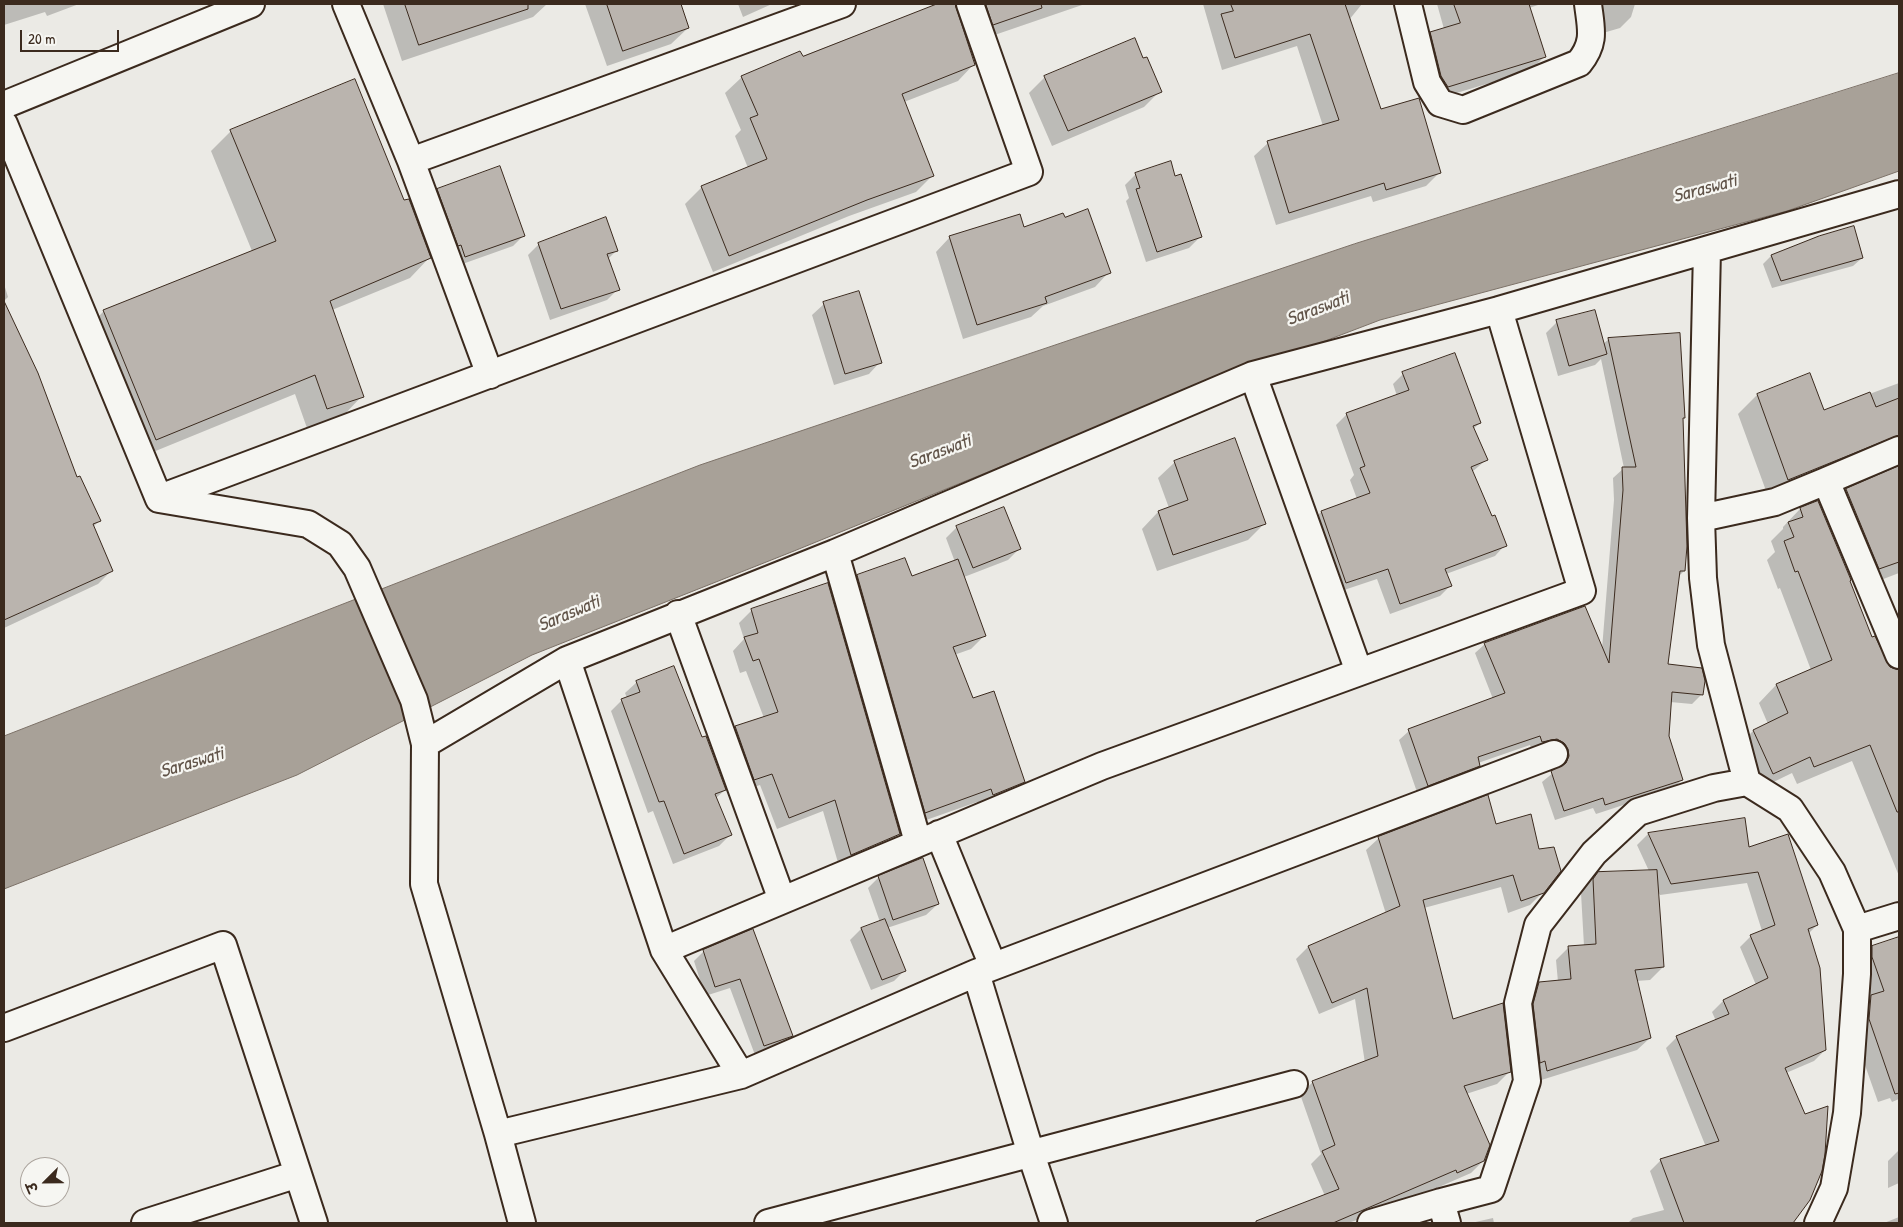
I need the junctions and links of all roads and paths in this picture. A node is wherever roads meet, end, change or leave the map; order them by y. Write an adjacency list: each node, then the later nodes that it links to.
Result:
1 (252, 4): 7 (street)
2 (346, 4): 9 (street)
3 (842, 4): 9 (street)
4 (970, 4): 13 (street)
5 (1408, 4): 6 (street)
6 (1588, 4)
7 (4, 105)
8 (4, 124): 17 (street)
9 (411, 162): 13 (street)
10 (1899, 194): 11 (street)
11 (1707, 250): 12 (street); 18 (street)
12 (1499, 310): 14 (street); 24 (street)
13 (490, 375): 17 (street)
14 (1253, 375): 19 (street); 24 (street)
15 (1899, 450): 16 (street)
16 (1826, 481): 18 (street); 20 (street)
17 (159, 498): 25 (street)
18 (1702, 518): 27 (street)
19 (835, 553): 21 (street); 28 (street)
20 (1889, 599): 22 (street)
21 (678, 614): 23 (street); 29 (street)
22 (1899, 655)
23 (567, 660): 25 (street); 32 (street)
24 (1359, 672): 28 (street)
25 (425, 744): 37 (street)
26 (1554, 754): 33 (street)
27 (1747, 782): 31 (street); 40 (street)
28 (928, 838): 29 (street); 33 (street)
29 (782, 900): 32 (street)
30 (1899, 916): 31 (street)
31 (1857, 929): 47 (street)
32 (664, 950): 35 (street)
33 (984, 970): 35 (street); 38 (street)
34 (4, 1028): 39 (street)
35 (741, 1075): 37 (street)
36 (1294, 1084): 38 (street)
37 (498, 1134): 43 (street)
38 (1031, 1154): 44 (street); 45 (street)
39 (298, 1174): 41 (street); 42 (street)
40 (1444, 1213): 46 (street)
41 (145, 1223)
42 (314, 1223)
43 (522, 1223)
44 (768, 1223)
45 (1054, 1223)
46 (1371, 1223)
47 (1818, 1223)

